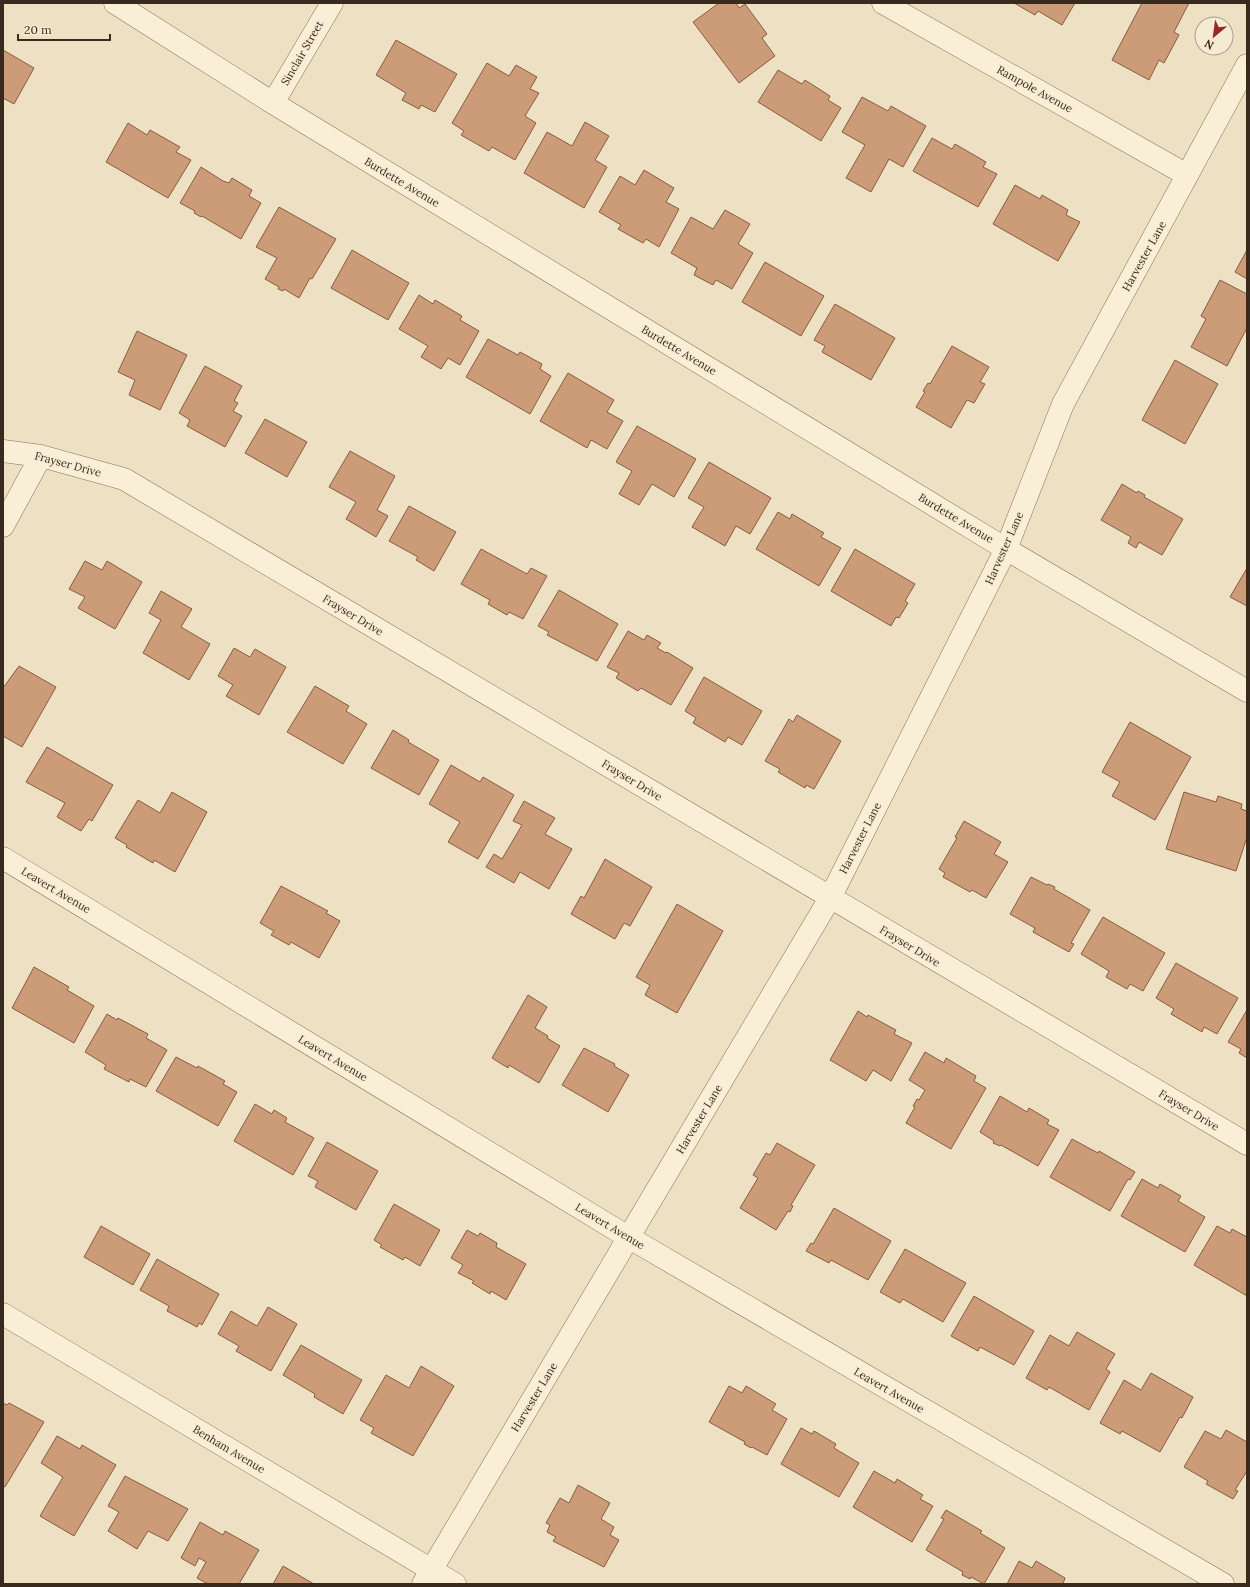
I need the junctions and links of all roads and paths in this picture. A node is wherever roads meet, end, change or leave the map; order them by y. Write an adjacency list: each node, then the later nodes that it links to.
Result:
1 (115, 3): 5 (street, Burdette Avenue)
2 (332, 3): 5 (street, Sinclair Street)
3 (883, 3): 6 (street, Rampole Avenue)
4 (1247, 65): 6 (street, Harvester Lane)
5 (273, 103): 10 (street, Burdette Avenue)
6 (1187, 175): 10 (street, Harvester Lane)
7 (3, 450): 8 (street, Frayser Drive)
8 (41, 456): 9 (street); 13 (street, Frayser Drive)
9 (3, 526)
10 (1006, 549): 11 (street, Burdette Avenue); 13 (street, Harvester Lane)
11 (1247, 691)
12 (3, 858): 15 (street, Leavert Avenue)
13 (830, 898): 14 (street, Frayser Drive); 15 (street, Harvester Lane)
14 (1247, 1144)
15 (628, 1237): 17 (street, Harvester Lane); 19 (street, Leavert Avenue)
16 (3, 1314): 17 (street, Benham Avenue)
17 (427, 1577): 18 (street, Benham Avenue)
18 (455, 1584)
19 (1222, 1584)

